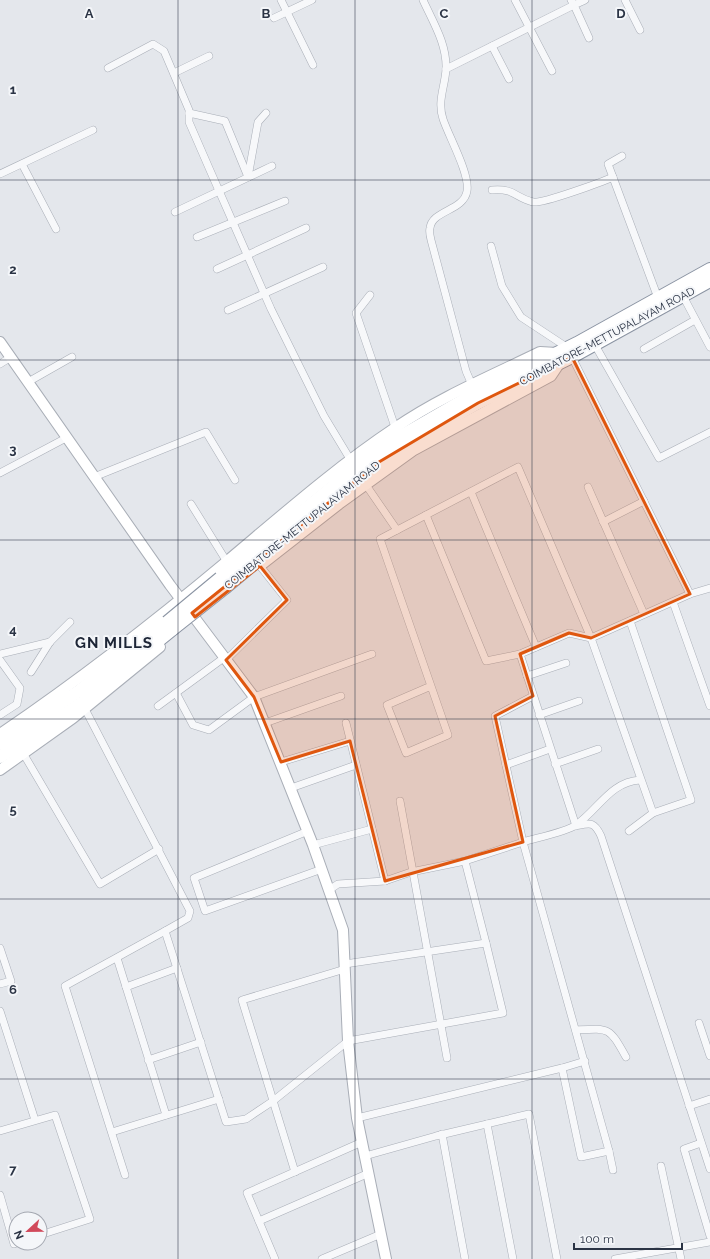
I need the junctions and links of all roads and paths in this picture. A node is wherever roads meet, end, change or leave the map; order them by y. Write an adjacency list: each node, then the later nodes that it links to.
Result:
1 (281, 0): 8 (street)
2 (312, 0): 8 (street)
3 (423, 0): 17 (street)
4 (516, 0): 10 (street)
5 (584, 0): 7 (street)
6 (625, 0): 11 (street)
7 (572, 3): 10 (street); 12 (street)
8 (286, 12): 9 (street); 15 (street)
9 (274, 18)
10 (529, 28): 13 (street); 18 (street)
11 (640, 30)
12 (589, 38)
13 (492, 46): 17 (street); 20 (street)
14 (209, 56): 19 (street)
15 (313, 65)
16 (108, 68): 19 (street)
17 (446, 69): 59 (street)
18 (552, 72)
19 (174, 73): 21 (street)
20 (509, 79)
21 (189, 113): 28 (street); 30 (street)
22 (266, 114): 28 (street)
23 (93, 130): 25 (street)
24 (622, 156): 29 (street)
25 (22, 164): 27 (street); 36 (street)
26 (272, 166): 28 (street)
27 (0, 174)
28 (248, 177): 30 (street)
29 (613, 177): 31 (street); 47 (street)
30 (219, 190): 33 (street); 34 (street)
31 (492, 190)
32 (285, 201): 34 (street)
33 (175, 212)
34 (233, 222): 37 (street); 39 (street)
35 (306, 228): 39 (street)
36 (56, 230)
37 (197, 237)
38 (491, 246): 54 (street)
39 (248, 256): 41 (street); 44 (street)
40 (323, 267): 44 (street)
41 (217, 269)
42 (710, 269): 47 (highway)
43 (710, 281): 46 (highway, COIMBATORE-METTUPALAYAM ROAD)
44 (265, 294): 48 (street); 63 (street)
45 (370, 295): 60 (street)
46 (683, 296): 49 (street); 51 (highway, COIMBATORE-METTUPALAYAM ROAD)
47 (658, 298): 54 (highway)
48 (228, 310)
49 (695, 320): 52 (street); 53 (street)
50 (0, 342): 55 (street)
51 (595, 345): 54 (highway, COIMBATORE-METTUPALAYAM ROAD); 61 (street)
52 (710, 348)
53 (644, 349)
54 (564, 356): 59 (street); 67 (street); 70 (street); 110 (highway, bridge)
55 (11, 357): 57 (street); 58 (street)
56 (72, 357): 58 (street)
57 (0, 364)
58 (28, 382): 62 (street)
59 (472, 385): 60 (street)
60 (395, 428): 63 (street)
61 (710, 432)
62 (66, 438): 64 (street); 65 (street)
63 (350, 459): 75 (street)
64 (0, 472)
65 (94, 477): 66 (street); 79 (street)
66 (235, 480)
67 (366, 485): 74 (street); 76 (street)
68 (588, 487): 73 (street)
69 (471, 492): 72 (street); 85 (street); 87 (street)
70 (644, 501): 73 (street); 78 (street)
71 (191, 504): 75 (street)
72 (426, 515): 74 (street); 90 (street)
73 (603, 522): 81 (street)
74 (396, 530): 96 (street)
75 (226, 562): 79 (street)
76 (260, 566): 82 (street); 91 (street)
77 (710, 588): 78 (street)
78 (690, 594): 80 (street)
79 (181, 598): 82 (street); 109 (street)
80 (673, 602): 81 (street); 103 (street)
81 (644, 614): 83 (street)
82 (195, 617): 91 (street); 104 (street)
83 (630, 621): 85 (street); 125 (street)
84 (70, 622): 86 (street)
85 (591, 638): 87 (street); 122 (street)
86 (50, 642): 88 (street); 94 (street)
87 (536, 647): 90 (street)
88 (0, 654)
89 (372, 654): 100 (street)
90 (520, 654): 95 (street)
91 (226, 659): 97 (street); 100 (street)
92 (0, 660): 105 (street)
93 (566, 663): 95 (street)
94 (31, 672)
95 (527, 676): 99 (street)
96 (431, 686): 96 (street)
97 (176, 693): 100 (street); 102 (street)
98 (341, 696): 107 (street)
99 (533, 696): 106 (street); 120 (street)
100 (254, 697): 107 (street)
101 (579, 701): 106 (street)
102 (158, 706)
103 (710, 706)
104 (85, 709): 115 (street); 132 (street)
105 (0, 715)
106 (539, 715): 113 (street)
107 (265, 723): 117 (street)
108 (346, 723): 111 (street)
109 (0, 734)
110 (26, 734): 112 (highway); 116 (highway)
111 (350, 741): 117 (street); 119 (street)
112 (0, 744)
113 (550, 749): 118 (street); 120 (street)
114 (598, 749): 118 (street)
115 (23, 753): 121 (street); 132 (street)
116 (0, 757)
117 (281, 762): 123 (street)
118 (555, 764): 126 (street)
119 (356, 765): 123 (street); 127 (street)
120 (506, 765): 130 (street)
121 (0, 770)
122 (640, 780): 125 (street); 126 (street)
123 (291, 788): 129 (street)
124 (400, 801): 135 (street)
125 (653, 813): 128 (street)
126 (576, 826): 130 (street); 162 (street)
127 (372, 829): 131 (street); 136 (street)
128 (629, 830)
129 (308, 831): 131 (street); 134 (street)
130 (523, 842): 133 (street); 150 (street)
131 (313, 845): 134 (street)
132 (159, 849): 138 (street)
133 (465, 861): 135 (street); 139 (street)
134 (322, 869): 137 (street)
135 (411, 872): 136 (street); 141 (street)
136 (385, 881): 137 (street)
137 (329, 890): 143 (street)
138 (165, 931): 142 (street); 144 (street)
139 (486, 943): 141 (street); 149 (street)
140 (0, 948): 145 (street)
141 (428, 951): 143 (street); 149 (street)
142 (117, 958): 146 (street); 169 (street)
143 (345, 966): 151 (street); 161 (street)
144 (177, 968): 146 (street); 152 (street)
145 (0, 984)
146 (126, 987): 156 (street)
147 (0, 1011): 165 (street)
148 (699, 1023): 153 (street)
149 (440, 1025): 151 (street); 155 (street)
150 (576, 1030): 154 (street); 157 (street)
151 (348, 1041): 161 (street); 164 (street)
152 (201, 1042): 156 (street); 159 (street)
153 (710, 1056)
154 (626, 1057)
155 (447, 1058)
156 (148, 1060): 163 (street)
157 (585, 1061): 158 (street); 173 (street)
158 (562, 1068): 164 (street); 173 (street)
159 (219, 1099): 161 (street); 163 (street)
160 (710, 1099): 162 (street)
161 (273, 1101): 166 (street); 178 (street)
162 (689, 1106): 172 (street)
163 (166, 1115): 169 (street)
164 (357, 1118): 171 (street)
165 (35, 1120): 168 (street); 184 (street)
166 (276, 1123)
167 (487, 1124): 170 (street); 194 (street); 195 (street)
168 (1, 1128)
169 (112, 1132): 180 (street)
170 (442, 1134): 174 (street); 193 (street)
171 (362, 1142): 174 (street); 178 (street)
172 (701, 1143): 176 (street); 186 (street)
173 (609, 1151): 177 (street)
174 (365, 1156): 179 (street)
175 (661, 1166): 188 (street)
176 (710, 1169)
177 (613, 1170)
178 (295, 1172): 182 (street)
179 (369, 1173): 182 (street); 185 (street)
180 (125, 1175)
181 (0, 1195): 183 (street)
182 (259, 1222): 190 (street)
183 (8, 1223)
184 (48, 1232)
185 (381, 1234): 191 (street); 192 (street)
186 (710, 1236)
187 (710, 1242): 188 (street)
188 (679, 1248): 189 (street); 197 (street)
189 (640, 1257): 196 (street)
190 (275, 1259)
191 (322, 1259)
192 (386, 1259)
193 (465, 1259)
194 (513, 1259)
195 (558, 1259)
196 (615, 1259)
197 (681, 1259)

